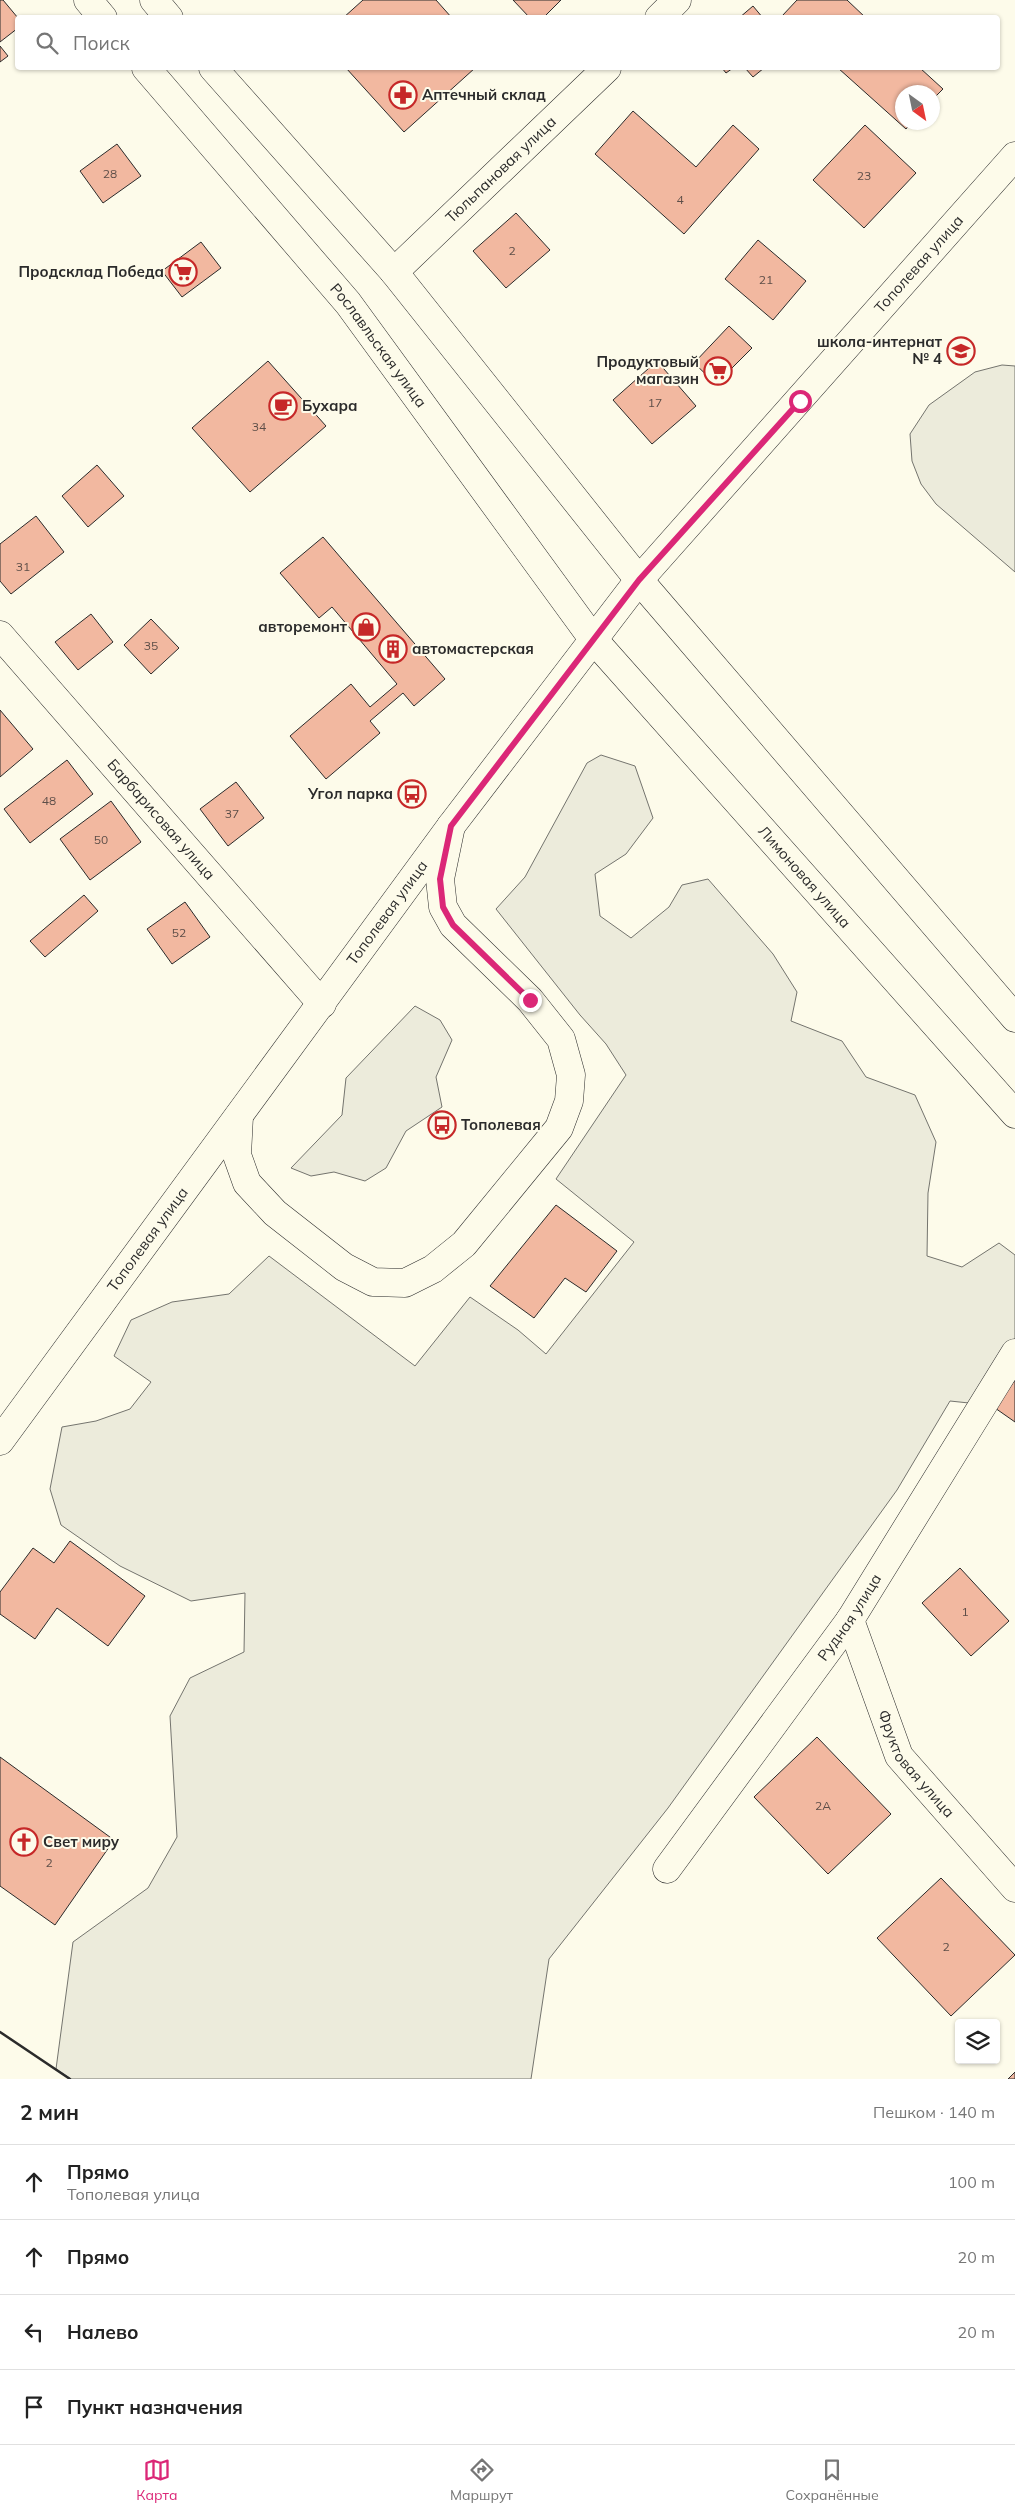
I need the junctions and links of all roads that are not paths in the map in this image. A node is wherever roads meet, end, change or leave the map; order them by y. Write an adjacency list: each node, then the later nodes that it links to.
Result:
1 (88, 0): 4 (main road)
2 (154, 0): 5 (main road)
3 (677, 0): 6 (main road)
4 (100, 15)
5 (166, 15)
6 (662, 15)
7 (148, 70): 14 (main road, Рославльская улица)
8 (215, 70): 11 (main road)
9 (605, 70): 11 (main road, Тюльпановая улица)
10 (1015, 156): 12 (main road, Тополевая улица)
11 (394, 272): 12 (main road)
12 (639, 580): 14 (main road, Тополевая улица); 17 (main road)
13 (0, 635): 16 (main road, Барбарисовая улица)
14 (593, 639): 15 (main road, Тополевая улица); 18 (main road, Лимоновая улица)
15 (451, 826): 16 (main road, Тополевая улица); 19 (main road)
16 (322, 1004): 19 (main road, Тополевая улица)
17 (1015, 1018)
18 (1015, 1114)
19 (239, 1116): 21 (main road, Тополевая улица)
20 (1015, 1353): 22 (main road, Рудная улица)
21 (0, 1441)
22 (850, 1620): 23 (main road, Рудная улица); 24 (main road, Фруктовая улица)
23 (667, 1869)
24 (1015, 1888)

